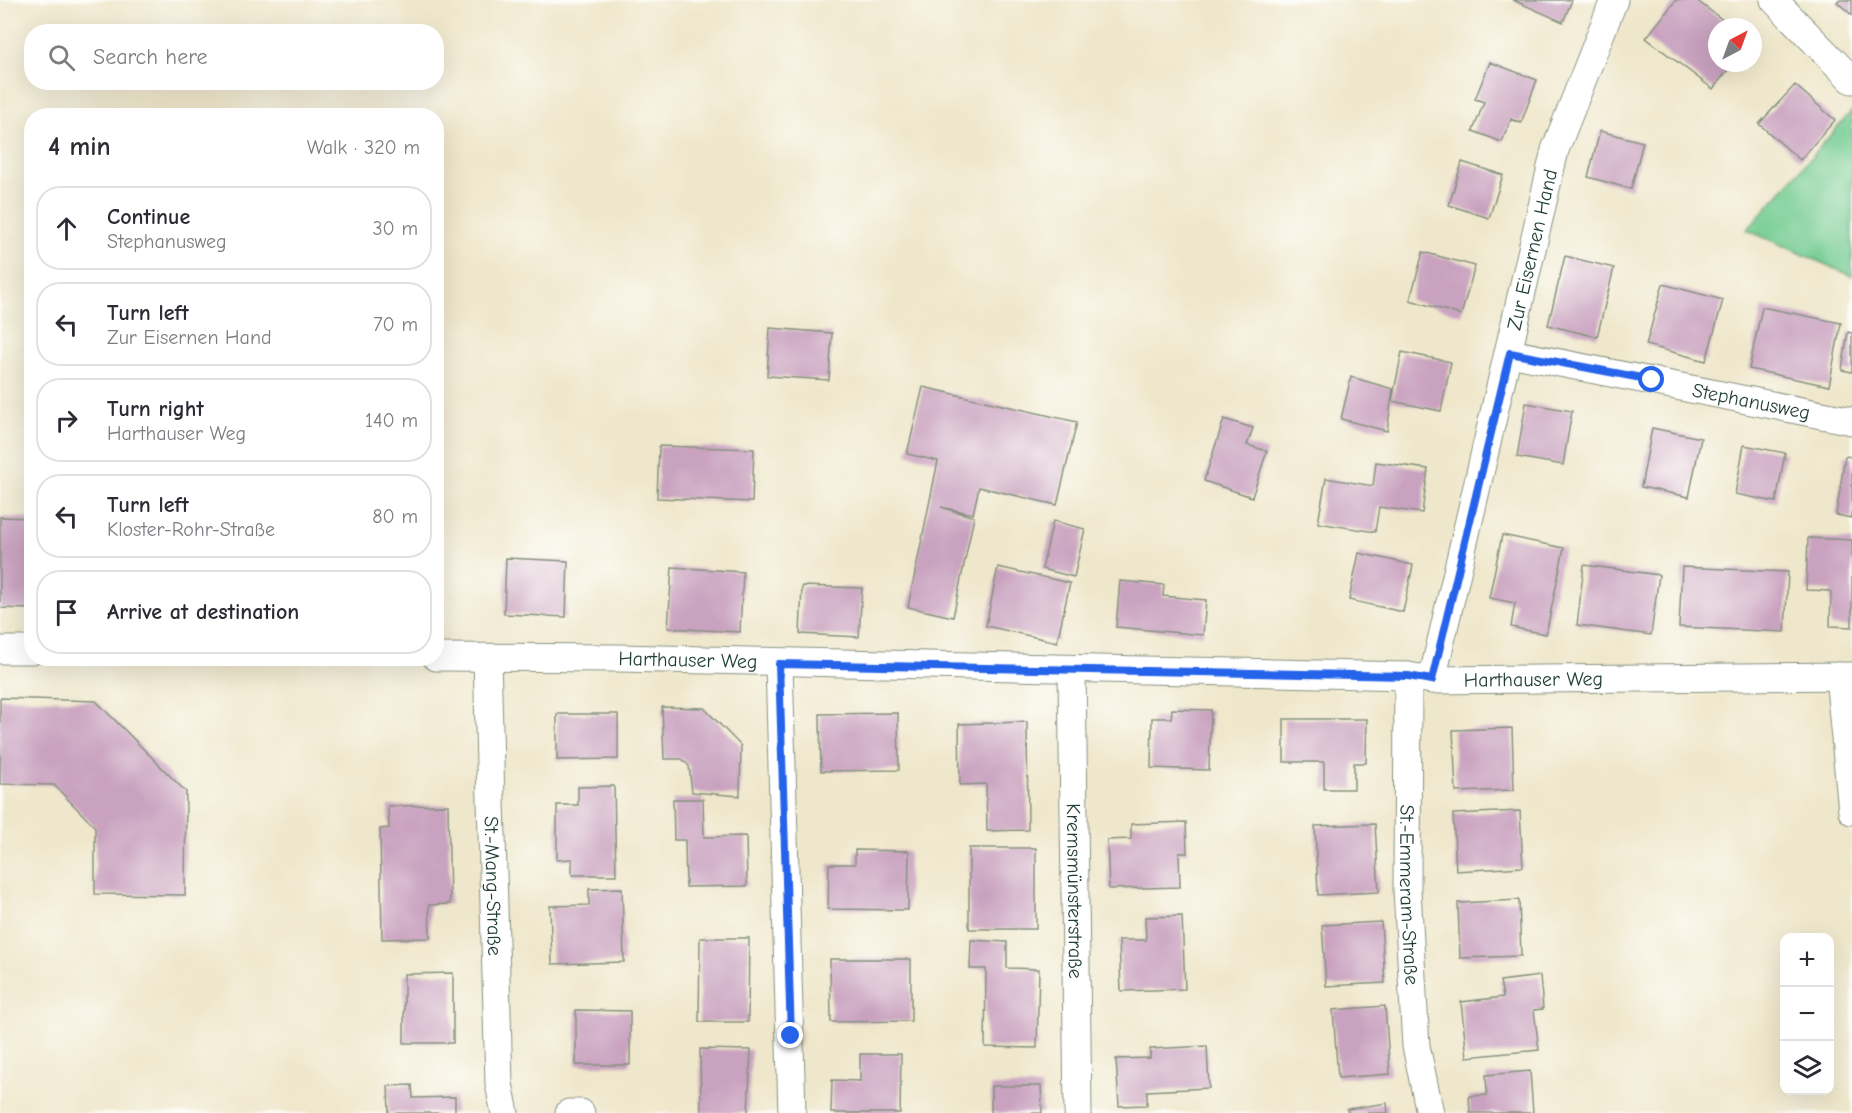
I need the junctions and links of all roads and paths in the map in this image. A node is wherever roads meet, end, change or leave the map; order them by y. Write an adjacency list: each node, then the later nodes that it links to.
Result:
1 (1614, 0): 4 (street, Zur Eisernen Hand)
2 (1774, 0): 3 (street)
3 (1852, 80)
4 (1510, 353): 5 (street, Stephanusweg); 13 (street, Zur Eisernen Hand)
5 (1852, 421)
6 (0, 650): 7 (street)
7 (24, 650)
8 (444, 657): 9 (street, Harthauser Weg)
9 (487, 658): 10 (street, Harthauser Weg); 15 (street, St.-Mang-Straße)
10 (779, 664): 11 (street, Harthauser Weg); 18 (street)
11 (1072, 670): 13 (street, Harthauser Weg); 19 (street, Kremsmünsterstraße)
12 (1846, 676): 13 (street, Harthauser Weg); 14 (street, Harthauser Weg)
13 (1420, 678): 20 (street, St.-Emmeram-Straße)
14 (1852, 811)
15 (505, 1113)
16 (569, 1113): 17 (street)
17 (581, 1113)
18 (792, 1113)
19 (1078, 1113)
20 (1430, 1113)

